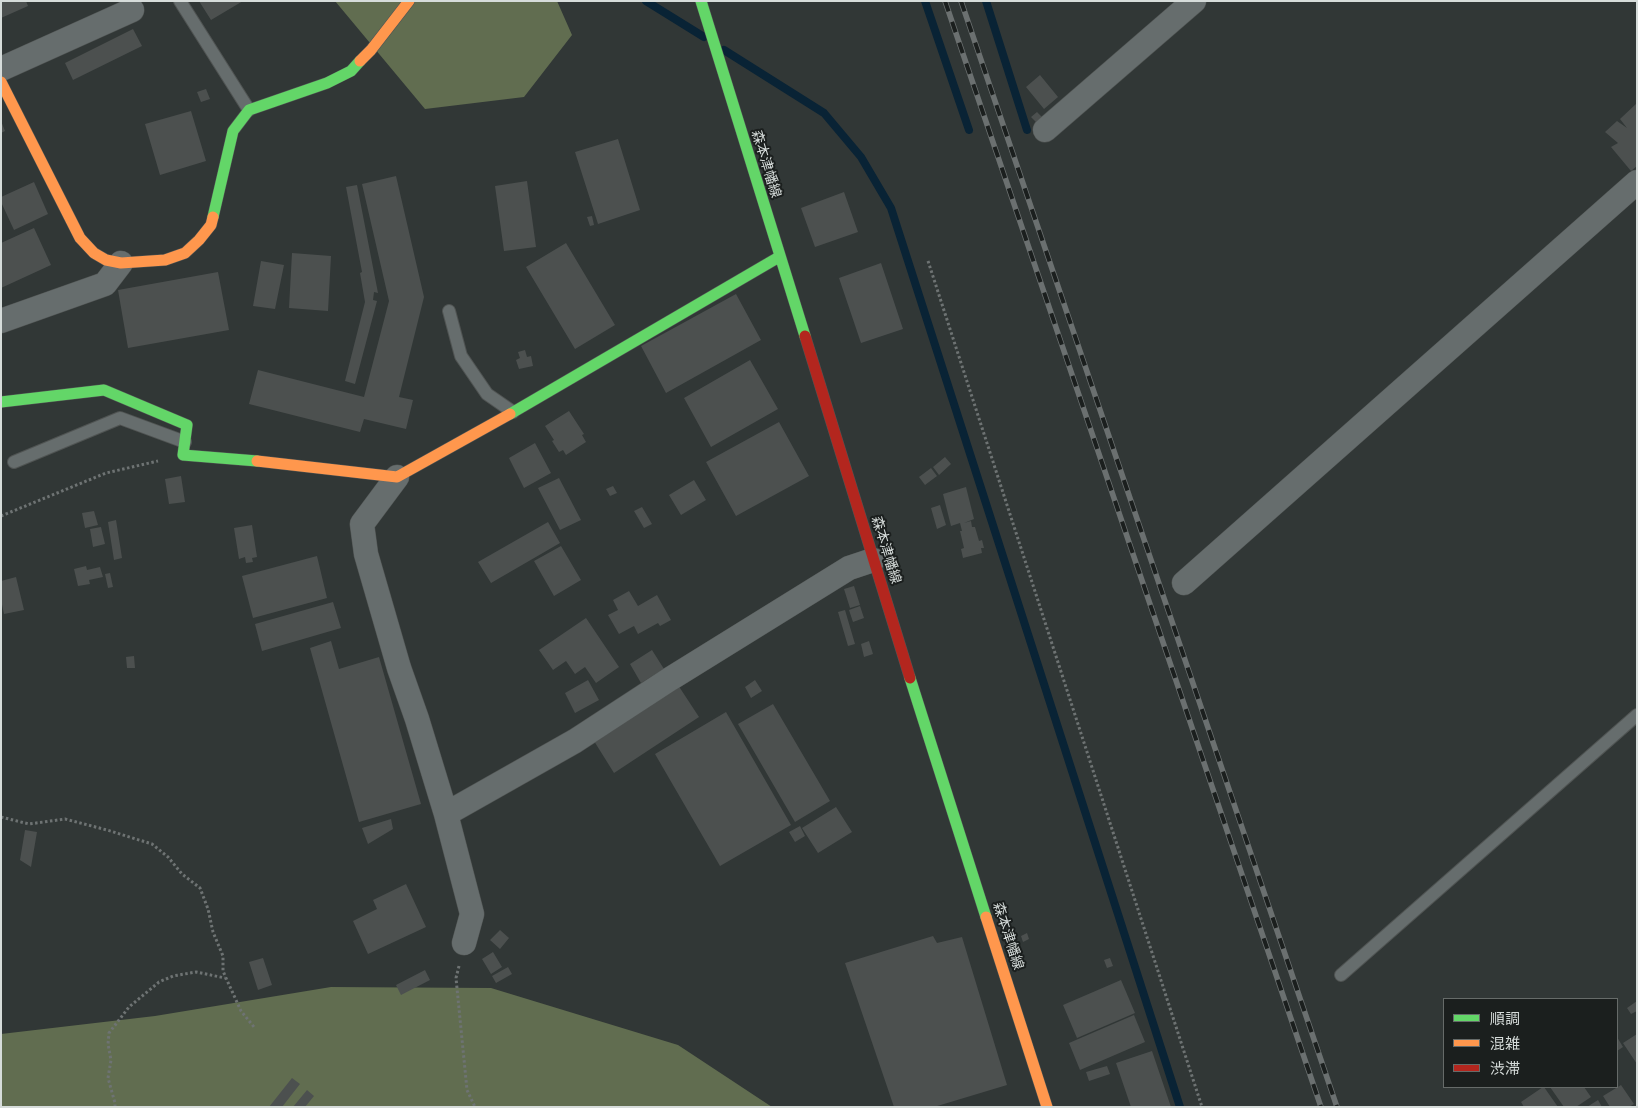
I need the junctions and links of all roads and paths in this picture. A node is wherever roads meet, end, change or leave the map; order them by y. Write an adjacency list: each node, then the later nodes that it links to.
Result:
1 (180, 1): 8 (lane)
2 (409, 1): 8 (street)
3 (701, 1): 11 (street, 森本津幡線)
4 (1194, 1): 9 (street)
5 (132, 10): 6 (street)
6 (1, 70)
7 (1, 82): 13 (street)
8 (249, 110): 13 (street)
9 (1045, 130)
10 (1637, 182): 24 (street)
11 (779, 257): 17 (street); 23 (street, 森本津幡線)
12 (928, 261): 35 (path)
13 (121, 263): 15 (street)
14 (449, 311): 17 (lane)
15 (1, 321)
16 (1, 402): 18 (street)
17 (513, 412): 21 (street)
18 (185, 442): 19 (street); 20 (lane)
19 (183, 456): 21 (street); 22 (path)
20 (14, 462)
21 (397, 477): 26 (street)
22 (1, 516)
23 (873, 560): 26 (street); 34 (street, 森本津幡線)
24 (1184, 583)
25 (1637, 716): 29 (lane)
26 (446, 814): 28 (street)
27 (1, 817): 30 (path)
28 (464, 943): 33 (path)
29 (1341, 975)
30 (226, 978): 31 (path); 32 (path)
31 (254, 1027)
32 (114, 1107)
33 (475, 1107)
34 (1048, 1107)
35 (1202, 1107)

